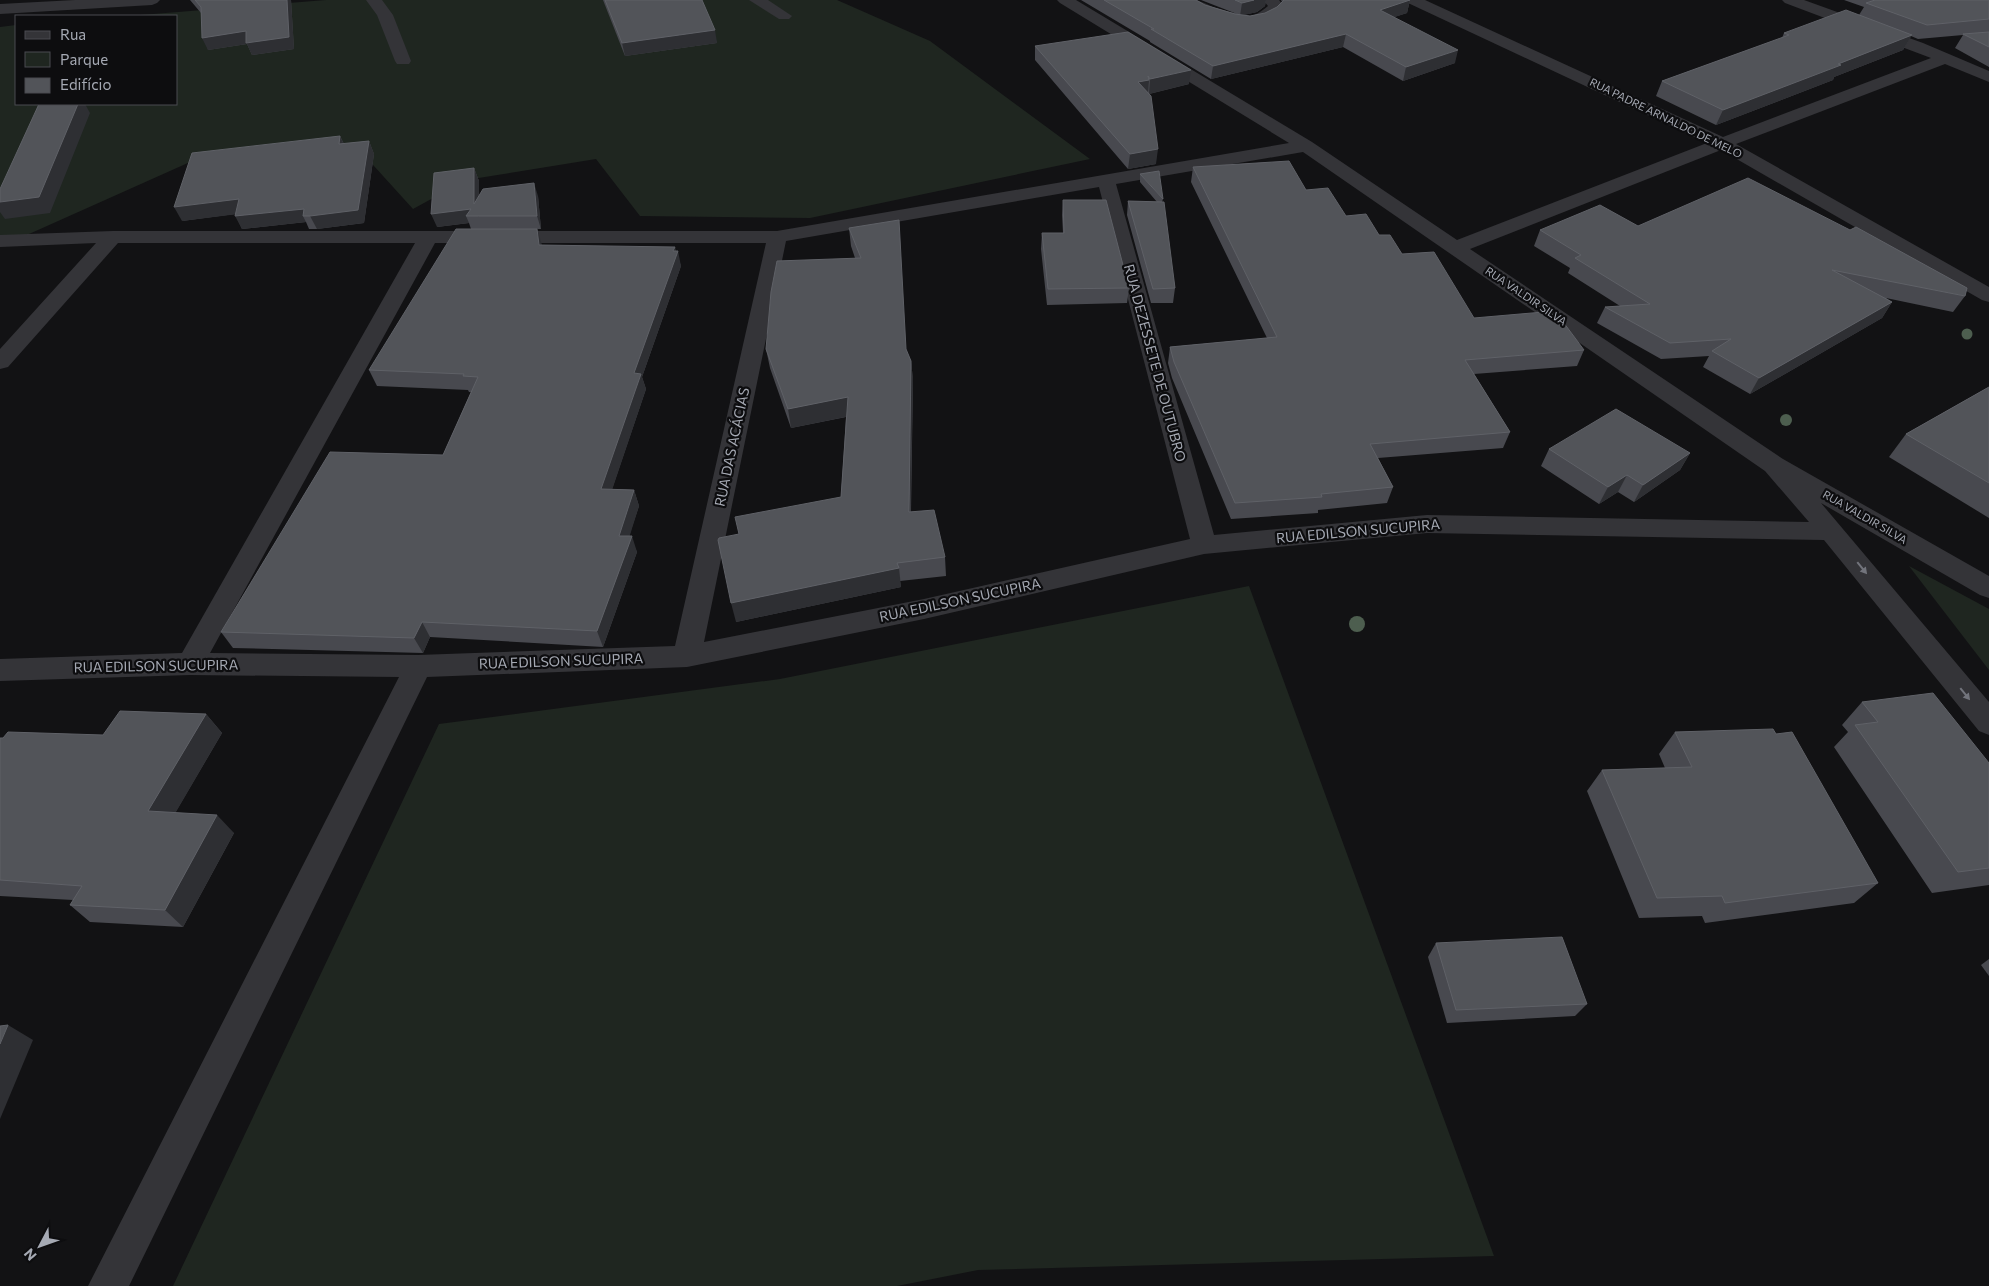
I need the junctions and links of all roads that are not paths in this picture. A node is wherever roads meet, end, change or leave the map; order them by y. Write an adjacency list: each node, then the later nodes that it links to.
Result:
1 (152, 0): 9 (street)
2 (374, 0): 13 (street)
3 (757, 0): 11 (street)
4 (1065, 0): 16 (street, RUA VALDIR SILVA)
5 (1184, 0): 6 (street)
6 (1271, 0)
7 (1413, 0): 15 (street, RUA PADRE ARNALDO DE MELO)
8 (1790, 0): 12 (street)
9 (14, 4): 10 (street)
10 (0, 9)
11 (784, 16)
12 (1945, 50): 14 (street); 15 (street)
13 (403, 61)
14 (1989, 77)
15 (1722, 143): 22 (street); 23 (street, RUA PADRE ARNALDO DE MELO)
16 (1306, 146): 17 (street); 22 (street, RUA VALDIR SILVA)
17 (1106, 180): 20 (street); 27 (street, RUA DEZESSETE DE OUTUBRO)
18 (113, 237): 19 (street); 21 (street); 24 (street)
19 (428, 237): 20 (street); 30 (street)
20 (777, 237): 29 (street, RUA DAS ACÁCIAS)
21 (0, 241)
22 (1455, 248): 25 (street, RUA VALDIR SILVA)
23 (1989, 296)
24 (0, 362)
25 (1774, 465): 26 (street); 28 (street, RUA VALDIR SILVA)
26 (1831, 531): 27 (street, RUA EDILSON SUCUPIRA); 33 (street, one-way to 33)
27 (1204, 545): 29 (street, RUA EDILSON SUCUPIRA)
28 (1989, 588)
29 (687, 656): 31 (street, RUA EDILSON SUCUPIRA)
30 (190, 664): 31 (street, RUA EDILSON SUCUPIRA); 32 (street, RUA EDILSON SUCUPIRA)
31 (418, 666): 34 (street)
32 (0, 670)
33 (1989, 723)
34 (108, 1286)

